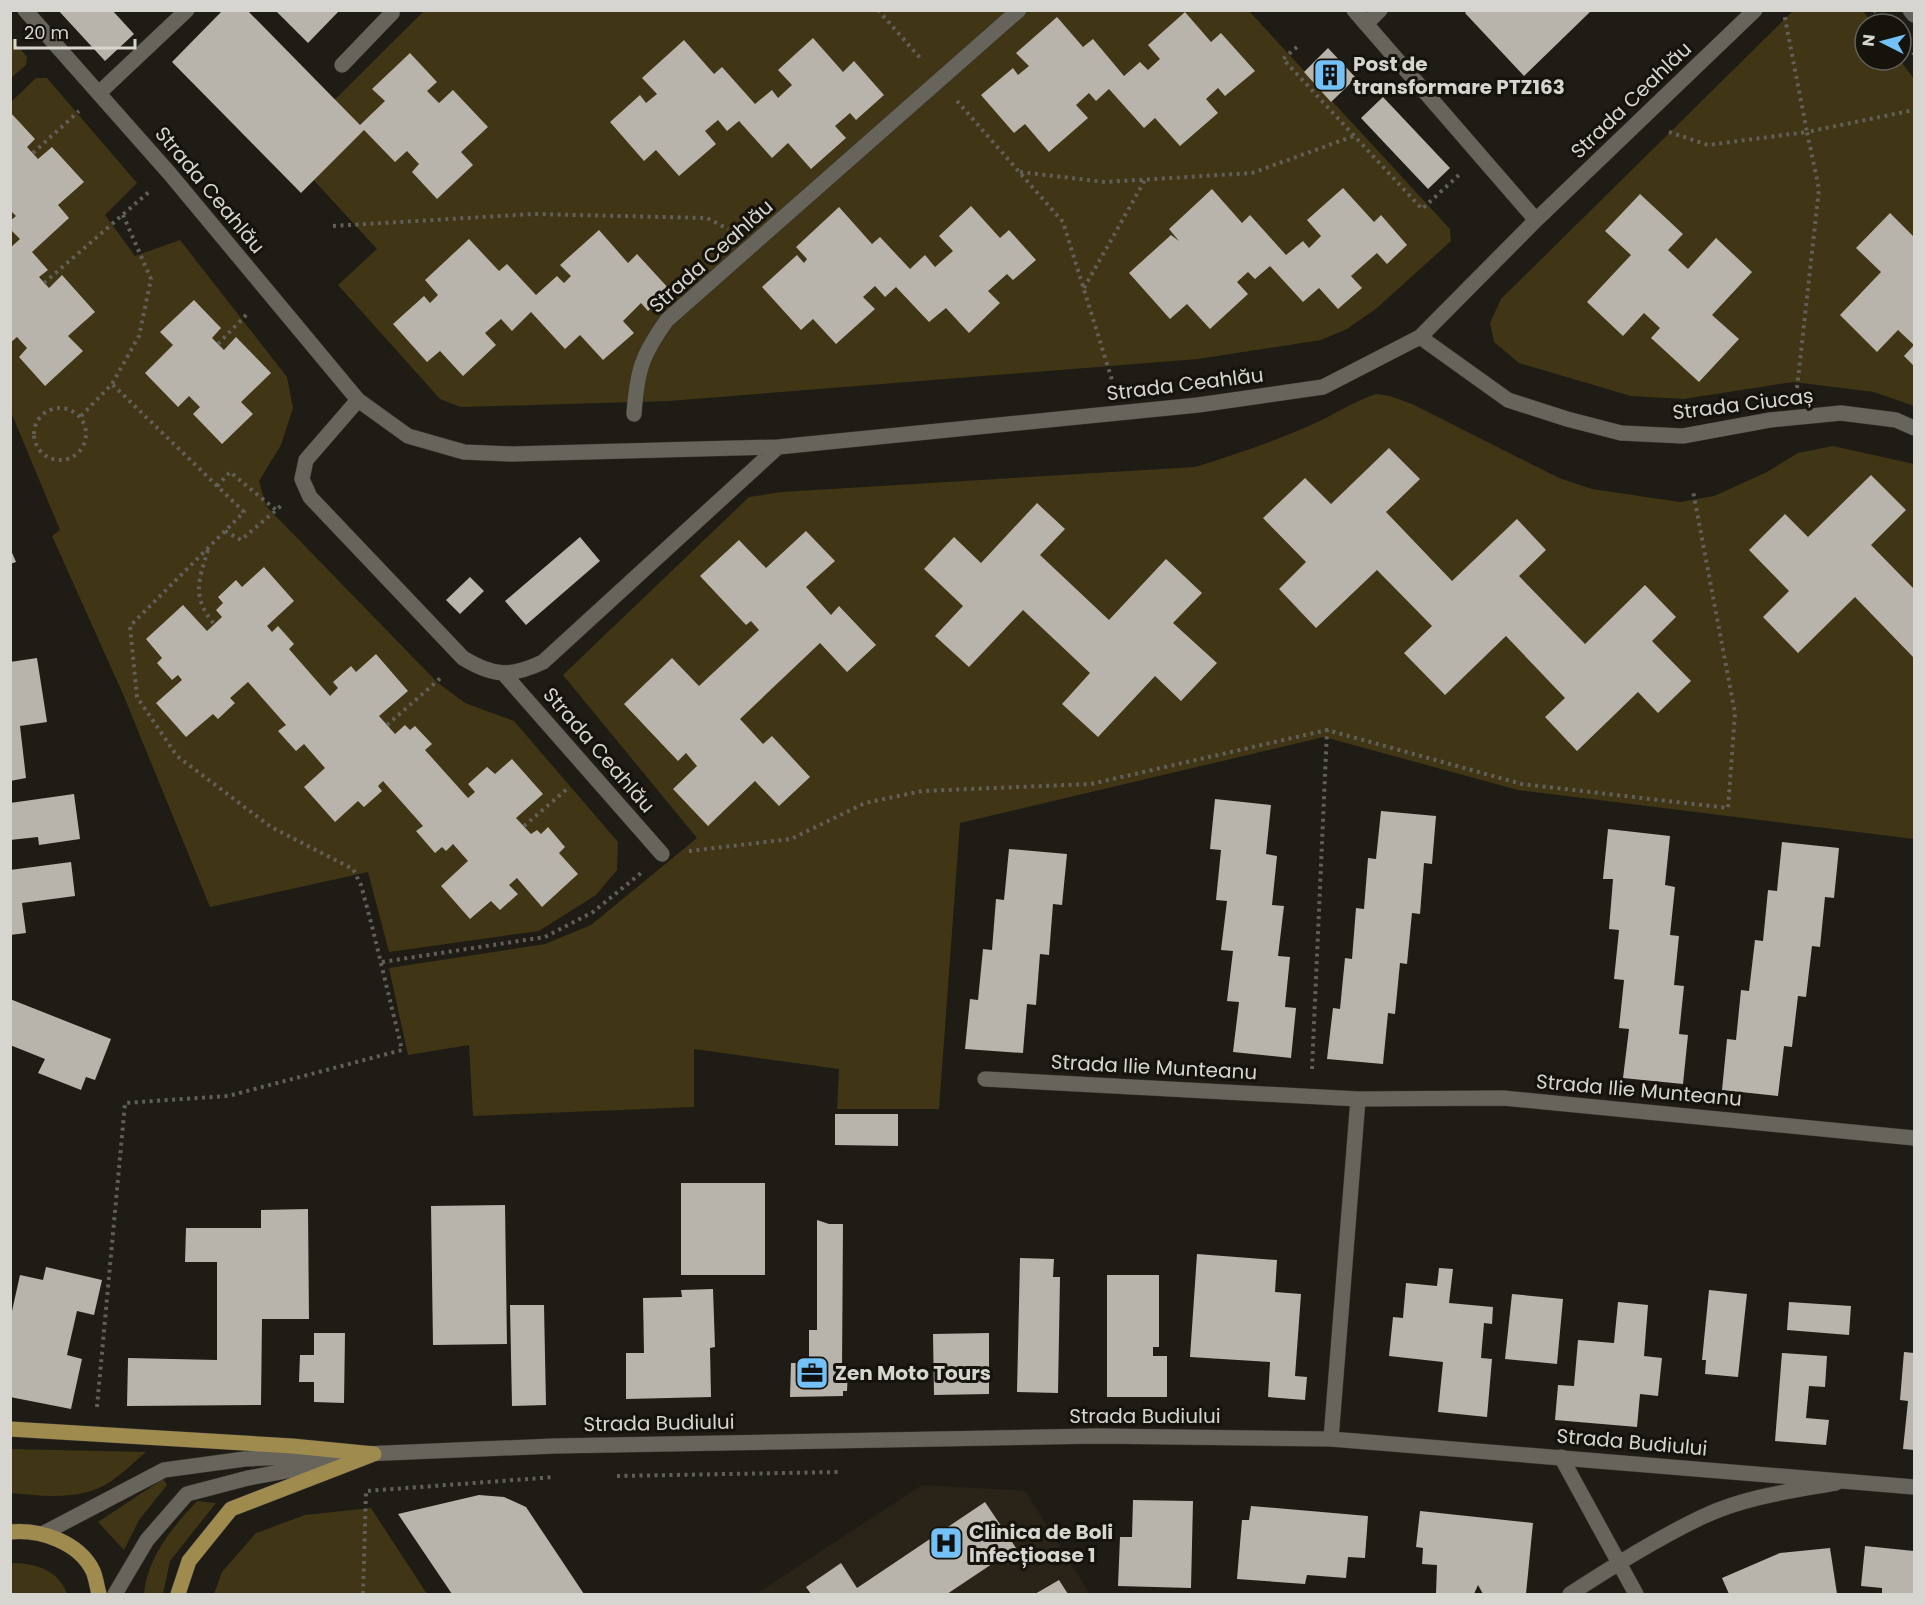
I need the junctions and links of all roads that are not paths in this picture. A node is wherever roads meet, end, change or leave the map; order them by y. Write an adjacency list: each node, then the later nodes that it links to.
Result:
1 (25, 10): 12 (street, Strada Ceahlău)
2 (187, 10): 12 (street)
3 (390, 10): 11 (street)
4 (1019, 10): 16 (street, Strada Ceahlău)
5 (1354, 10): 10 (street)
6 (1380, 10): 10 (street)
7 (1755, 10): 13 (street, Strada Ceahlău)
8 (1910, 10): 9 (street)
9 (1914, 15)
10 (1366, 24): 13 (street)
11 (342, 65)
12 (99, 93): 15 (street, Strada Ceahlău)
13 (1536, 220): 14 (street, Strada Ceahlău)
14 (1420, 337): 17 (street, Strada Ciucaș); 18 (street, Strada Ceahlău)
15 (358, 400): 18 (street, Strada Ceahlău); 19 (street)
16 (634, 414)
17 (1914, 428)
18 (778, 447): 19 (street, Strada Ceahlău)
19 (504, 674): 20 (street, Strada Ceahlău)
20 (663, 854)
21 (985, 1079): 22 (street, Strada Ilie Munteanu)
22 (1358, 1099): 23 (street, Strada Ilie Munteanu); 25 (street)
23 (1914, 1138)
24 (10, 1429): 26 (main road)
25 (1331, 1438): 26 (street, Strada Budiului); 27 (street, Strada Budiului)
26 (374, 1454): 31 (street, Strada Budiului); 34 (street, Strada Budiului); 35 (main road)
27 (1562, 1457): 28 (street, Strada Budiului); 32 (street)
28 (1845, 1482): 29 (street, Strada Budiului); 32 (street)
29 (1914, 1487)
30 (11, 1531): 31 (main road)
31 (44, 1533): 33 (main road)
32 (1618, 1564): 36 (street); 37 (street)
33 (99, 1594)
34 (115, 1594)
35 (178, 1594)
36 (1570, 1594)
37 (1636, 1594)

